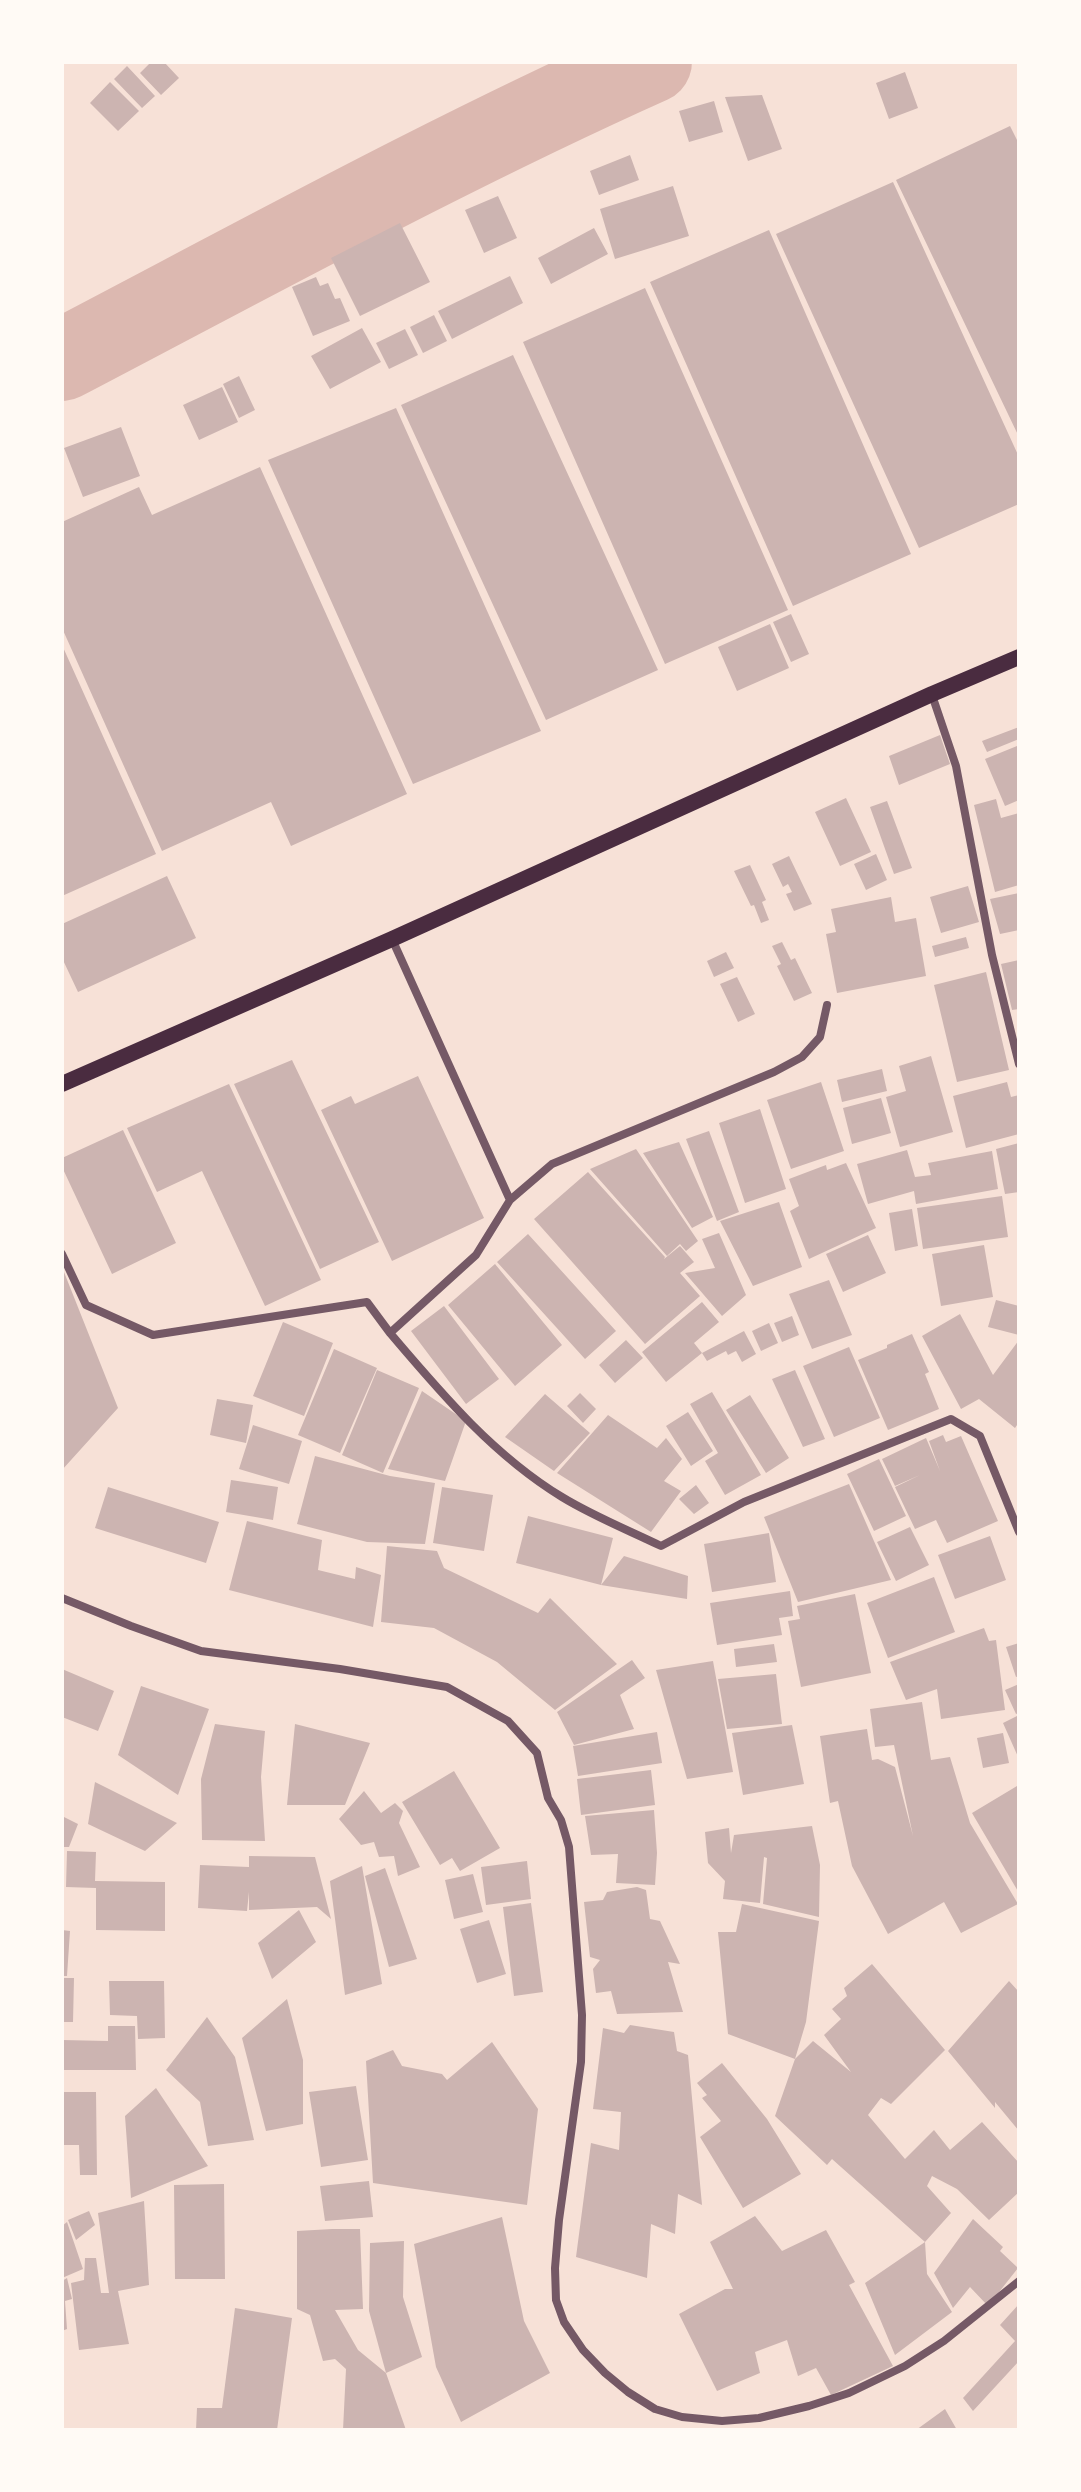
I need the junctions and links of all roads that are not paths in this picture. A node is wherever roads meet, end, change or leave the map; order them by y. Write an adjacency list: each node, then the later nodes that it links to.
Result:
1 (1019, 657): 2 (main road)
2 (932, 694): 3 (main road); 5 (street)
3 (392, 939): 6 (main road); 7 (street)
4 (827, 1005): 7 (street)
5 (1019, 1064)
6 (62, 1084)
7 (510, 1200): 9 (street)
8 (62, 1254): 9 (street)
9 (390, 1333): 10 (street)
10 (1019, 1532)
11 (62, 1598): 12 (street)
12 (1019, 2281)

